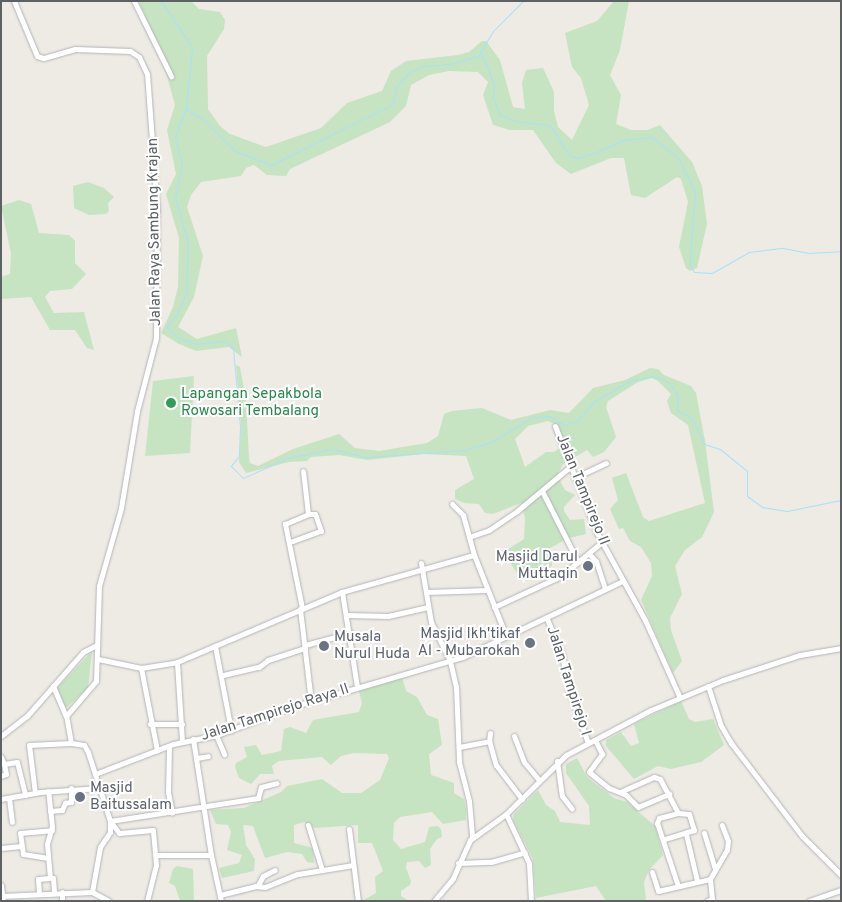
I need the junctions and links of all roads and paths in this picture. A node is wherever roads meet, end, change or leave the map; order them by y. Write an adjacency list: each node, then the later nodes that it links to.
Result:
1 (14, 1): 32 (street, Jalan Raya Sambung Krajan)
2 (134, 1): 3 (street)
3 (171, 76)
4 (555, 426): 6 (street, Jalan Tampirejo II)
5 (606, 463): 8 (street)
6 (572, 465): 8 (street, Jalan Tampirejo II); 9 (street)
7 (303, 471): 11 (street)
8 (576, 477): 14 (street, Jalan Tampirejo II)
9 (542, 491): 12 (street); 17 (street)
10 (452, 504): 12 (street)
11 (308, 514): 13 (street); 13 (street)
12 (469, 537): 15 (street)
13 (290, 542): 27 (street)
14 (602, 542): 16 (street); 20 (street, Jalan Tampirejo II)
15 (474, 554): 19 (street); 22 (street)
16 (589, 554): 17 (street); 21 (street)
17 (578, 562): 26 (street)
18 (421, 563): 19 (street)
19 (422, 570): 23 (street); 24 (street)
20 (622, 581): 21 (street, Jalan Tampirejo Raya II); 44 (street)
21 (605, 589): 29 (street, Jalan Tampirejo Raya II)
22 (487, 590): 24 (street); 26 (street)
23 (342, 592): 27 (street); 28 (street)
24 (426, 592): 25 (street)
25 (428, 607): 28 (street); 37 (street)
26 (494, 607): 31 (street)
27 (301, 609): 33 (street); 34 (street)
28 (347, 615): 30 (street)
29 (547, 619): 31 (street, Jalan Tampirejo Raya II); 59 (street, Jalan Tampirejo I)
30 (350, 633): 34 (street); 43 (street)
31 (506, 636): 37 (street, Jalan Tampirejo Raya II)
32 (97, 645): 36 (street, Jalan Raya Sambung Krajan); 41 (street)
33 (215, 646): 38 (street); 40 (street)
34 (305, 646): 40 (street); 45 (street)
35 (841, 648): 42 (street)
36 (98, 658): 39 (street); 46 (street, Jalan Raya Sambung Krajan)
37 (450, 661): 43 (street, Jalan Tampirejo Raya II); 61 (street)
38 (178, 662): 39 (street); 48 (street)
39 (142, 668): 47 (street)
40 (223, 675): 49 (street)
41 (52, 686): 46 (street); 52 (street)
42 (708, 686): 44 (street); 111 (street)
43 (357, 687): 45 (street, Jalan Tampirejo Raya II)
44 (680, 698): 55 (street)
45 (311, 701): 49 (street, Jalan Tampirejo Raya II)
46 (66, 716): 58 (street)
47 (150, 724): 48 (street); 62 (street)
48 (182, 724): 57 (street)
49 (231, 730): 51 (street, Jalan Tampirejo Raya II)
50 (490, 733): 56 (street)
51 (216, 735): 54 (street, Jalan Tampirejo Raya II); 63 (street)
52 (1, 736)
53 (514, 736): 71 (street)
54 (193, 740): 57 (street, Jalan Tampirejo Raya II); 66 (street)
55 (595, 740): 59 (street); 76 (street)
56 (489, 741): 61 (street); 82 (street)
57 (182, 742): 60 (street, Jalan Tampirejo Raya II)
58 (71, 743): 69 (street); 77 (street)
59 (588, 743): 67 (street)
60 (169, 746): 62 (street, Jalan Tampirejo Raya II); 87 (street)
61 (459, 747): 97 (street)
62 (157, 750): 69 (street, Jalan Tampirejo Raya II)
63 (224, 754)
64 (208, 756): 66 (street)
65 (1, 757): 68 (street)
66 (197, 758): 83 (street)
67 (557, 761): 71 (street); 84 (street)
68 (4, 764): 70 (street); 79 (street)
69 (95, 774): 74 (street)
70 (1, 776)
71 (539, 780): 82 (street)
72 (277, 783): 83 (street)
73 (71, 788): 74 (street); 75 (street); 85 (street)
74 (100, 788): 89 (street)
75 (48, 791): 77 (street); 85 (street)
76 (620, 792): 78 (street); 78 (street)
77 (35, 793): 79 (street)
78 (669, 794): 86 (street)
79 (25, 795): 80 (street)
80 (9, 798): 81 (street); 90 (street)
81 (1, 799)
82 (522, 799): 88 (street)
83 (205, 807): 87 (street); 103 (street)
84 (572, 809)
85 (50, 811): 94 (street)
86 (678, 812): 96 (street); 98 (street)
87 (172, 813): 89 (street)
88 (506, 814): 97 (street); 101 (street)
89 (110, 821): 102 (street); 121 (street)
90 (12, 822)
91 (308, 825): 109 (street)
92 (722, 825): 107 (street)
93 (349, 829): 106 (street)
94 (52, 830): 99 (street); 104 (street)
95 (704, 833): 107 (street)
96 (686, 834): 98 (street); 114 (street)
97 (472, 838): 105 (street)
98 (664, 839): 117 (street)
99 (21, 846): 100 (street); 104 (street)
100 (1, 848)
101 (525, 852): 105 (street); 130 (street)
102 (156, 855): 103 (street); 127 (street)
103 (211, 855): 124 (street)
104 (48, 858): 112 (street)
105 (458, 863): 129 (street)
106 (353, 865): 109 (street); 128 (street)
107 (715, 868): 113 (street)
108 (275, 870): 116 (street)
109 (322, 870): 116 (street)
110 (652, 872): 117 (street)
111 (841, 875)
112 (50, 878): 119 (street); 122 (street)
113 (710, 879): 114 (street); 131 (street)
114 (697, 881): 117 (street)
115 (1, 885): 123 (street)
116 (258, 885): 124 (street)
117 (678, 886)
118 (841, 890): 132 (street)
119 (54, 892): 120 (street); 122 (street)
120 (62, 892): 121 (street); 125 (street)
121 (92, 892): 126 (street)
122 (39, 893): 123 (street)
123 (3, 898)
124 (220, 898)
125 (62, 901)
126 (110, 901)
127 (147, 901)
128 (358, 901)
129 (434, 901)
130 (531, 901)
131 (707, 901)
132 (809, 901)

